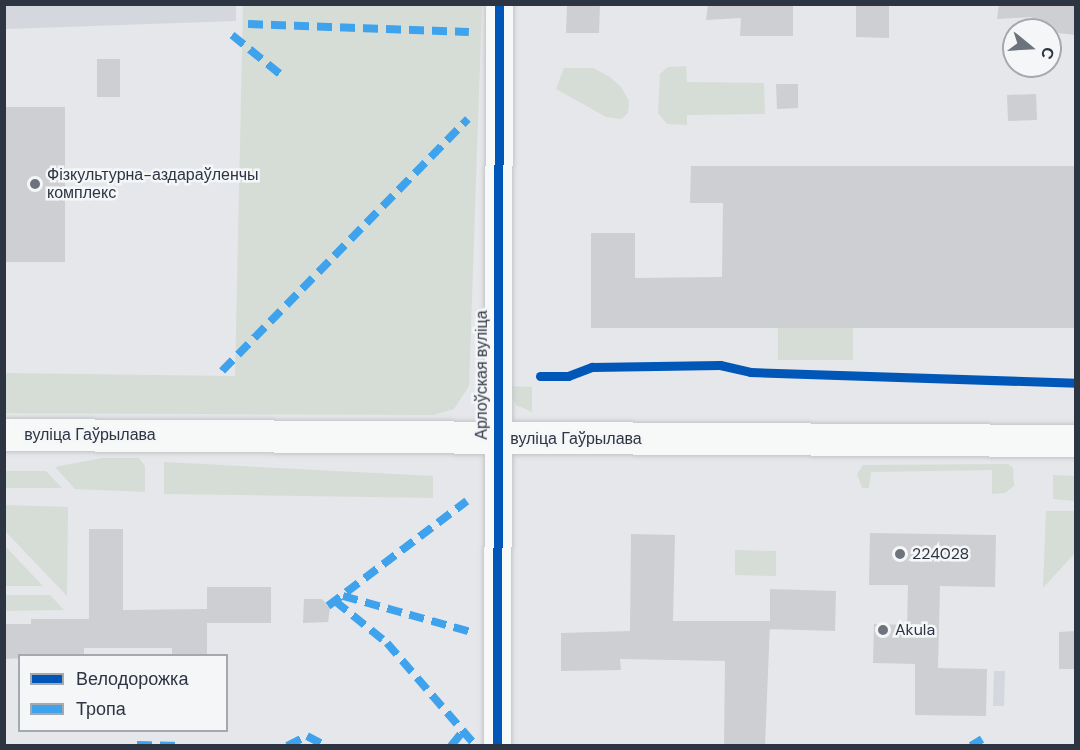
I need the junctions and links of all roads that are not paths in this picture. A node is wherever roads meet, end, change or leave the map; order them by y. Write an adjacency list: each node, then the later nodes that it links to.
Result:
1 (499, 4): 3 (street, Арлоўская вуліца)
2 (4, 435): 3 (main road, вуліца Гаўрылава)
3 (496, 438): 4 (main road, вуліца Гаўрылава); 5 (street, Арлоўская вуліца)
4 (1076, 441)
5 (497, 746)

